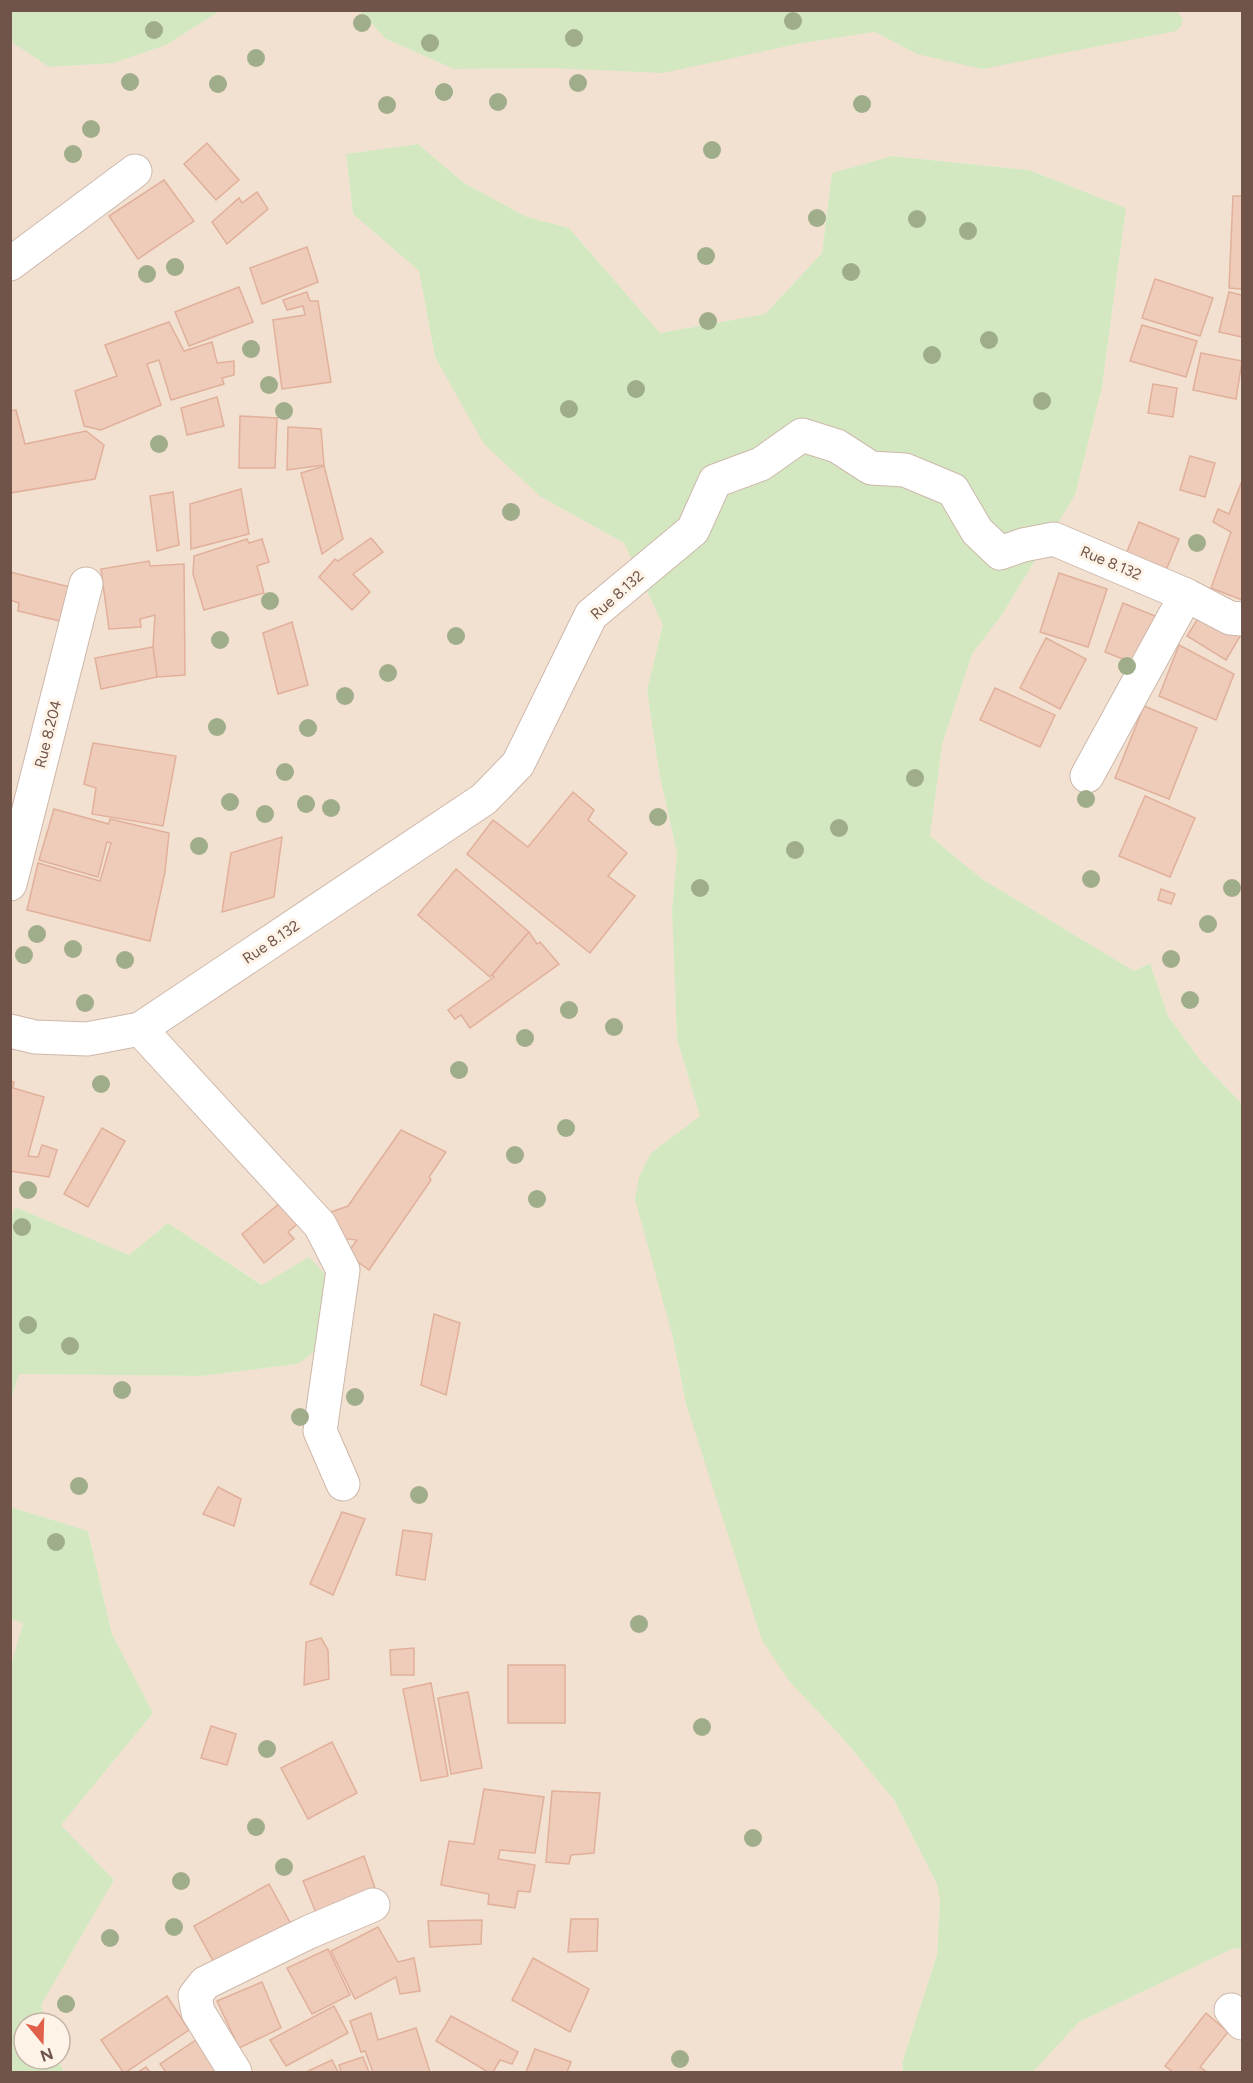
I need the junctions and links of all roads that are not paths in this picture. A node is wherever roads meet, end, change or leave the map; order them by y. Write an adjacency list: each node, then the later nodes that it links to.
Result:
1 (135, 171): 2 (street)
2 (10, 264)
3 (86, 584): 7 (street, Rue 8.204)
4 (1186, 595): 5 (street, Rue 8.132); 6 (street); 8 (street, Rue 8.132)
5 (1242, 619)
6 (1087, 776)
7 (10, 884)
8 (140, 1029): 9 (street, Rue 8.132); 10 (street)
9 (10, 1031)
10 (343, 1484)
11 (373, 1905): 12 (street)
12 (235, 2073)

